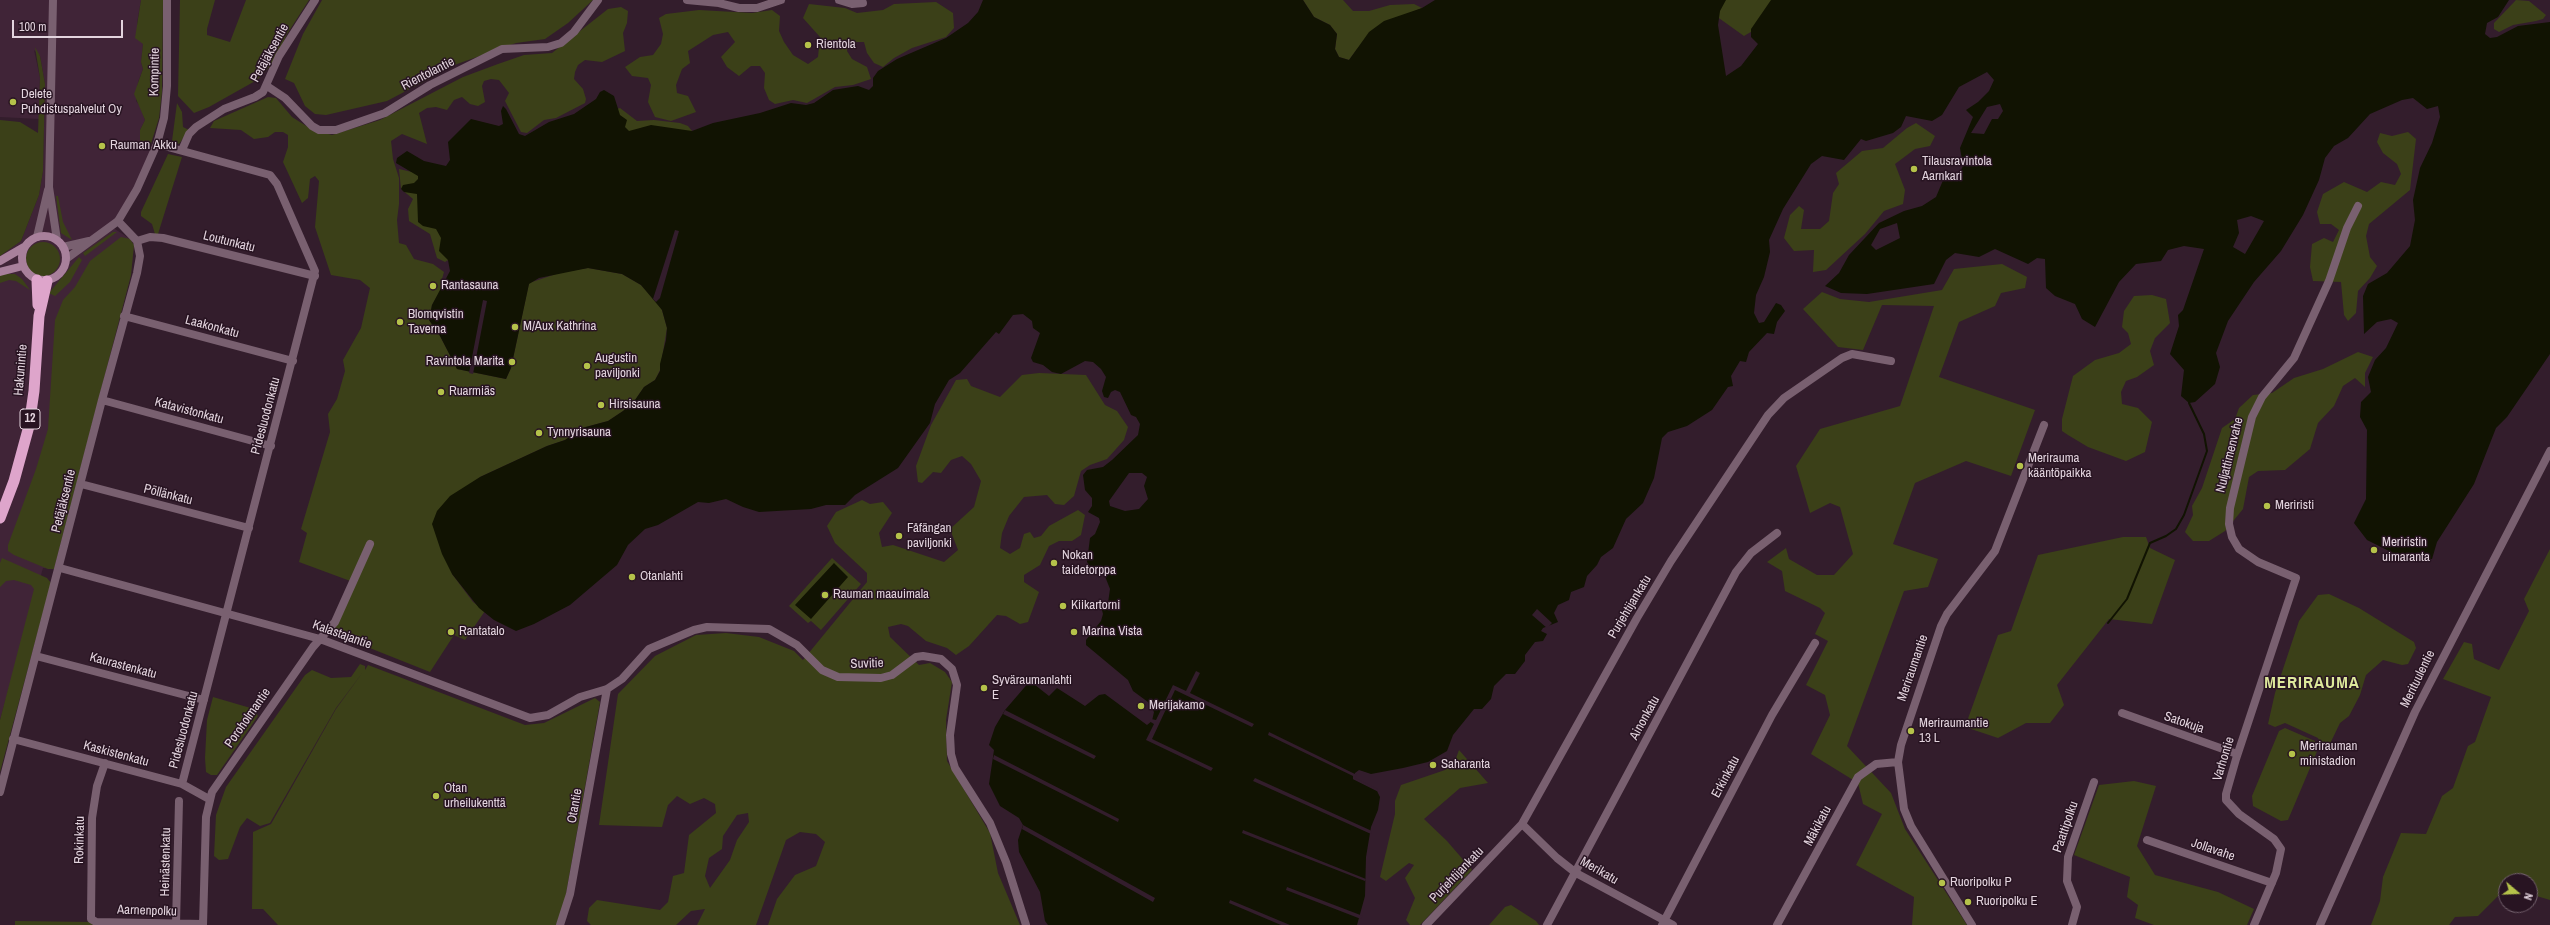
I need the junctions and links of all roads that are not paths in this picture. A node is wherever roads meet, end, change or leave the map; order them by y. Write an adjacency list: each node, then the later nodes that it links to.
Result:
1 (53, 0): 12 (street)
2 (167, 0): 10 (street, Kompintie)
3 (315, 0): 9 (street, Petäjäksentie)
4 (598, 0): 9 (street, Rientolantie)
5 (687, 0): 6 (street)
6 (781, 0)
7 (839, 0): 8 (street)
8 (863, 3)
9 (267, 86): 11 (street, Petäjäksentie)
10 (157, 144): 11 (street); 14 (street)
11 (182, 150): 25 (street)
12 (49, 187): 15 (street); 16 (street)
13 (2358, 206): 40 (street, Nuljattimenvahe)
14 (118, 221): 17 (street); 18 (street)
15 (37, 237): 16 (main road); 19 (main road)
16 (57, 240): 20 (main road)
17 (90, 241): 20 (street); 21 (street)
18 (137, 241): 25 (street, Loutunkatu); 27 (street, Petäjäksentie)
19 (24, 247): 22 (main road); 23 (main road)
20 (63, 247): 21 (main road)
21 (66, 259): 26 (main road)
22 (0, 261)
23 (23, 266): 24 (main road); 26 (main road)
24 (0, 272)
25 (315, 276): 28 (street, Pidesluodonkatu)
26 (42, 280): 35 (highway, Hakunintie / 12)
27 (124, 316): 28 (street, Laakonkatu); 30 (street, Petäjäksentie)
28 (293, 361): 32 (street, Pidesluodonkatu)
29 (1892, 361): 57 (street, Purjehtijankatu)
30 (102, 400): 32 (street, Katavistonkatu); 34 (street, Petäjäksentie)
31 (2044, 425): 50 (street, Meriraumantie)
32 (271, 446): 36 (street, Pidesluodonkatu)
33 (2550, 450): 74 (street, Merituulentie)
34 (81, 484): 36 (street, Pöllänkatu); 39 (street, Petäjäksentie)
35 (0, 518)
36 (249, 528): 41 (street, Pidesluodonkatu)
37 (1777, 533): 59 (street, Ainonkatu)
38 (370, 544): 42 (street, Poroholmantie)
39 (60, 568): 41 (street, Kalastajantie); 44 (street, Petäjäksentie)
40 (2296, 578): 49 (street, Varhontie)
41 (226, 613): 42 (street, Kalastajantie); 46 (street, Pidesluodonkatu)
42 (320, 639): 45 (street, Kalastajantie); 55 (street, Poroholmantie)
43 (1815, 643): 62 (street, Erkinkatu)
44 (36, 656): 46 (street, Kaurastenkatu); 48 (street, Petäjäksentie)
45 (607, 689): 65 (street, Otantie); 66 (street, Suvitie)
46 (204, 700): 53 (street, Pidesluodonkatu)
47 (2122, 713): 49 (street, Satokuja)
48 (13, 739): 51 (street, Kaskistenkatu); 54 (street, Petäjäksentie)
49 (2237, 754): 60 (street, Varhontie)
50 (1898, 762): 70 (street, Mäkikatu); 71 (street, Meriraumantie)
51 (105, 763): 53 (street, Kaskistenkatu); 61 (street, Rokinkatu)
52 (2094, 782): 72 (street, Paattipolku)
53 (182, 784): 55 (street, Kaskistenkatu)
54 (0, 792)
55 (209, 799): 64 (street, Poroholmantie)
56 (179, 801): 63 (street, Heinästenkatu)
57 (1522, 824): 59 (street, Merikatu); 67 (street, Purjehtijankatu)
58 (2147, 840): 60 (street, Jollavahe)
59 (1576, 873): 62 (street, Merikatu); 68 (street, Ainonkatu)
60 (2272, 883): 73 (street, Varhontie)
61 (91, 920): 63 (street, Aarnenpolku)
62 (1663, 923): 69 (street, Merikatu)
63 (176, 924): 64 (street, Aarnenpolku)
64 (203, 925)
65 (560, 925)
66 (1026, 925)
67 (1426, 925)
68 (1547, 925)
69 (1672, 925)
70 (1777, 925)
71 (1972, 925)
72 (2072, 925)
73 (2254, 925)
74 (2320, 925)

